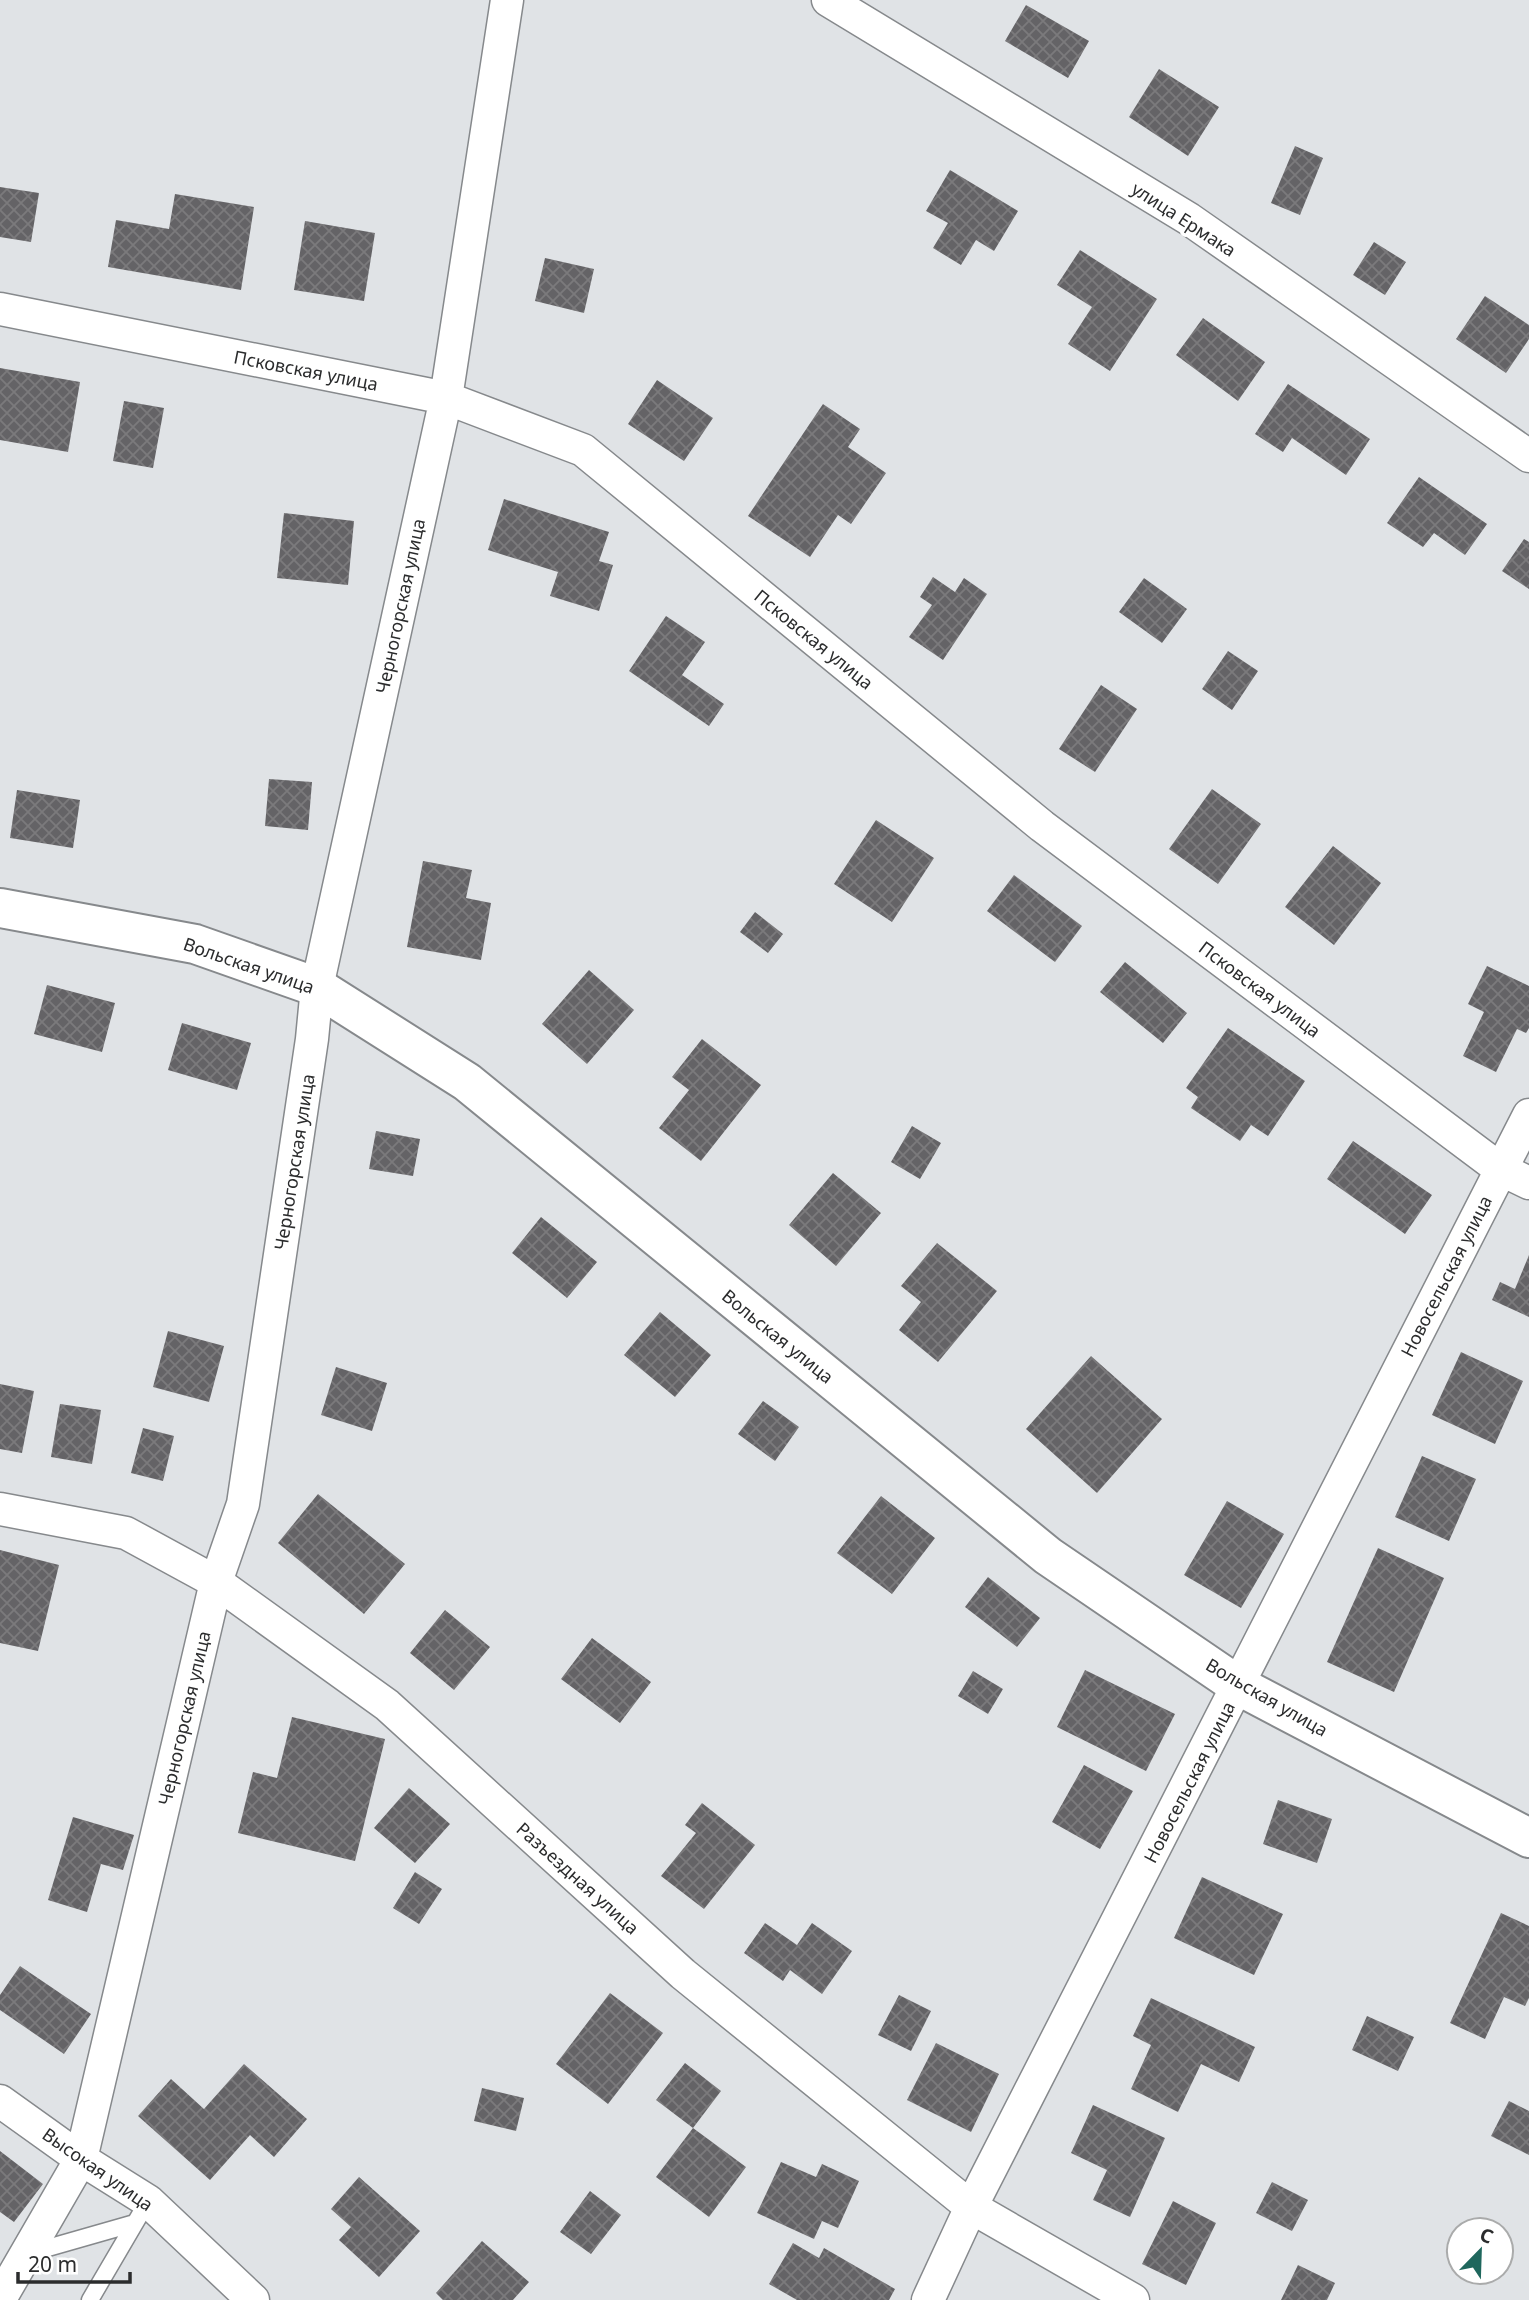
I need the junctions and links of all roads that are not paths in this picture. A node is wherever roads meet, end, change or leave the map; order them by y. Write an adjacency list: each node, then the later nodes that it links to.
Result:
1 (507, 0): 4 (street, Черногорская улица)
2 (828, 0): 5 (street, улица Ермака)
3 (0, 309): 4 (street, Псковская улица)
4 (446, 398): 7 (street, Черногорская улица); 9 (street, Псковская улица)
5 (1529, 456)
6 (0, 908): 7 (street, Вольская улица)
7 (317, 987): 12 (street, Черногорская улица); 13 (street, Вольская улица)
8 (1529, 1115): 9 (street, Новосельская улица)
9 (1500, 1169): 10 (street, Псковская улица); 13 (street, Новосельская улица)
10 (1529, 1184)
11 (0, 1509): 12 (street, Разъездная улица)
12 (216, 1582): 16 (street, Черногорская улица); 17 (street, Разъездная улица)
13 (1238, 1686): 14 (street, Вольская улица); 17 (street, Новосельская улица)
14 (1529, 1838)
15 (0, 2101): 16 (street, Высокая улица)
16 (81, 2159): 18 (street, Высокая улица); 19 (street, Черногорская улица)
17 (971, 2207): 23 (street, Новосельская улица); 24 (street, Разъездная улица)
18 (141, 2212): 19 (lane); 21 (lane); 22 (street, Высокая улица)
19 (27, 2253): 20 (street, Черногорская улица)
20 (0, 2299)
21 (90, 2300)
22 (253, 2300)
23 (928, 2300)
24 (1133, 2300)

